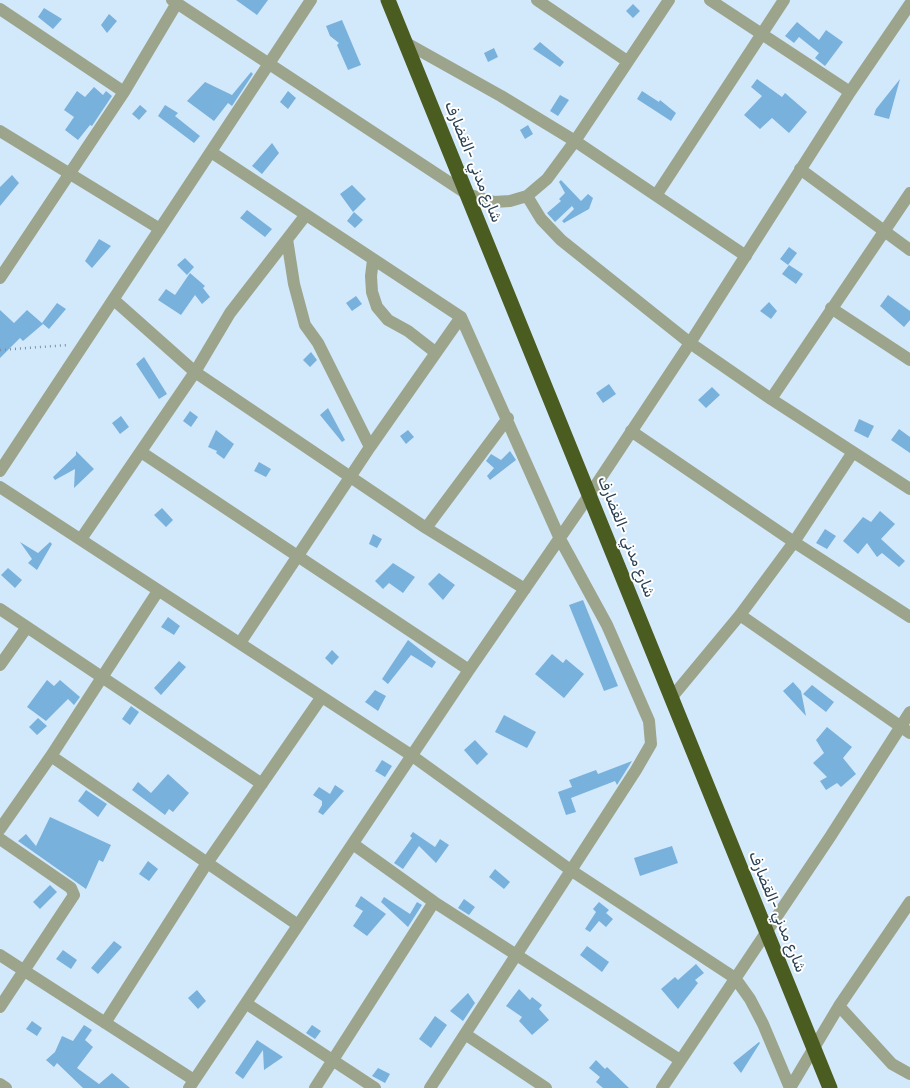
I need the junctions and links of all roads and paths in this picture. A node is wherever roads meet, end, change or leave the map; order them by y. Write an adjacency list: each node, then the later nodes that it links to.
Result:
1 (311, 0): 14 (street)
2 (538, 0): 8 (street)
3 (669, 0): 13 (street)
4 (710, 0): 11 (street)
5 (784, 0): 11 (street)
6 (174, 2): 14 (street); 15 (street)
7 (392, 2): 12 (highway, شارع مدني -القضارف)
8 (551, 4): 13 (street)
9 (0, 8): 15 (street)
10 (908, 11): 16 (street)
11 (763, 34): 16 (street); 24 (street)
12 (408, 44): 18 (street); 23 (highway, شارع مدني -القضارف)
13 (627, 61): 18 (street)
14 (271, 63): 19 (street); 23 (street)
15 (124, 92): 21 (street)
16 (850, 92): 20 (street)
17 (0, 130): 21 (street)
18 (575, 141): 24 (street); 25 (street)
19 (211, 152): 26 (street); 27 (street)
20 (800, 169): 28 (street); 31 (street)
21 (71, 173): 27 (street); 33 (street)
22 (910, 193): 28 (street)
23 (467, 194): 25 (street); 53 (highway, شارع مدني -القضارف)
24 (657, 194): 31 (street)
25 (527, 196): 37 (street)
26 (305, 216): 29 (street); 32 (street)
27 (160, 228): 34 (street)
28 (884, 232): 30 (street); 35 (street)
29 (287, 239): 42 (street); 46 (street)
30 (910, 250)
31 (746, 256): 37 (street)
32 (373, 260): 36 (street); 40 (street)
33 (0, 278)
34 (114, 300): 38 (street); 42 (street)
35 (831, 308): 41 (street); 43 (street)
36 (461, 317): 40 (street); 44 (street)
37 (690, 343): 43 (street); 45 (street)
38 (85, 344): 39 (path); 49 (street)
39 (0, 350)
40 (435, 352): 46 (street)
41 (910, 360)
42 (195, 372): 47 (street); 50 (street)
43 (771, 399): 48 (street)
44 (508, 418): 54 (street); 56 (street)
45 (631, 431): 53 (street); 57 (street)
46 (370, 447): 50 (street)
47 (141, 452): 55 (street); 58 (street)
48 (853, 452): 52 (street); 57 (street)
49 (0, 471)
50 (352, 476): 54 (street); 58 (street)
51 (0, 487): 55 (street)
52 (910, 489)
53 (590, 494): 56 (street); 69 (highway, شارع مدني -القضارف)
54 (426, 528): 59 (street)
55 (81, 539): 60 (street)
56 (560, 539): 59 (street); 80 (street)
57 (794, 542): 62 (street); 63 (street)
58 (297, 555): 65 (street); 67 (street)
59 (524, 589): 67 (street)
60 (158, 591): 65 (street); 68 (street)
61 (0, 609): 64 (street)
62 (740, 615): 69 (street); 72 (street)
63 (910, 617)
64 (26, 627): 66 (street); 68 (street)
65 (240, 643): 70 (street)
66 (0, 664)
67 (469, 670): 74 (street)
68 (102, 676): 73 (street); 75 (street)
69 (672, 697): 84 (highway, شارع مدني -القضارف)
70 (321, 698): 74 (street); 75 (street)
71 (910, 712): 72 (street)
72 (905, 729): 84 (street)
73 (51, 756): 76 (street); 79 (street)
74 (411, 756): 78 (street); 80 (street)
75 (262, 784): 79 (street)
76 (0, 829)
77 (0, 839): 87 (street)
78 (353, 844): 81 (street); 83 (street)
79 (207, 863): 83 (street); 92 (street)
80 (572, 871): 86 (street); 88 (street)
81 (434, 902): 86 (street); 95 (street)
82 (910, 902): 90 (street)
83 (298, 925): 89 (street)
84 (766, 932): 88 (street); 94 (highway, شارع مدني -القضارف)
85 (0, 955): 87 (street)
86 (515, 956): 93 (street); 96 (street)
87 (24, 972): 91 (street); 92 (street)
88 (735, 978): 96 (street); 106 (street)
89 (247, 1004): 95 (street); 99 (street)
90 (839, 1006): 94 (street); 97 (street)
91 (0, 1007)
92 (105, 1023): 99 (street)
93 (465, 1034): 100 (street); 104 (street)
94 (814, 1048): 106 (street); 107 (highway, شارع مدني -القضارف)
95 (333, 1060): 102 (street); 103 (street)
96 (680, 1060): 105 (street)
97 (910, 1074)
98 (0, 1084): 101 (street)
99 (191, 1084)
100 (544, 1087)
101 (6, 1088)
102 (315, 1088)
103 (375, 1088)
104 (430, 1088)
105 (662, 1088)
106 (790, 1088)
107 (830, 1088)

